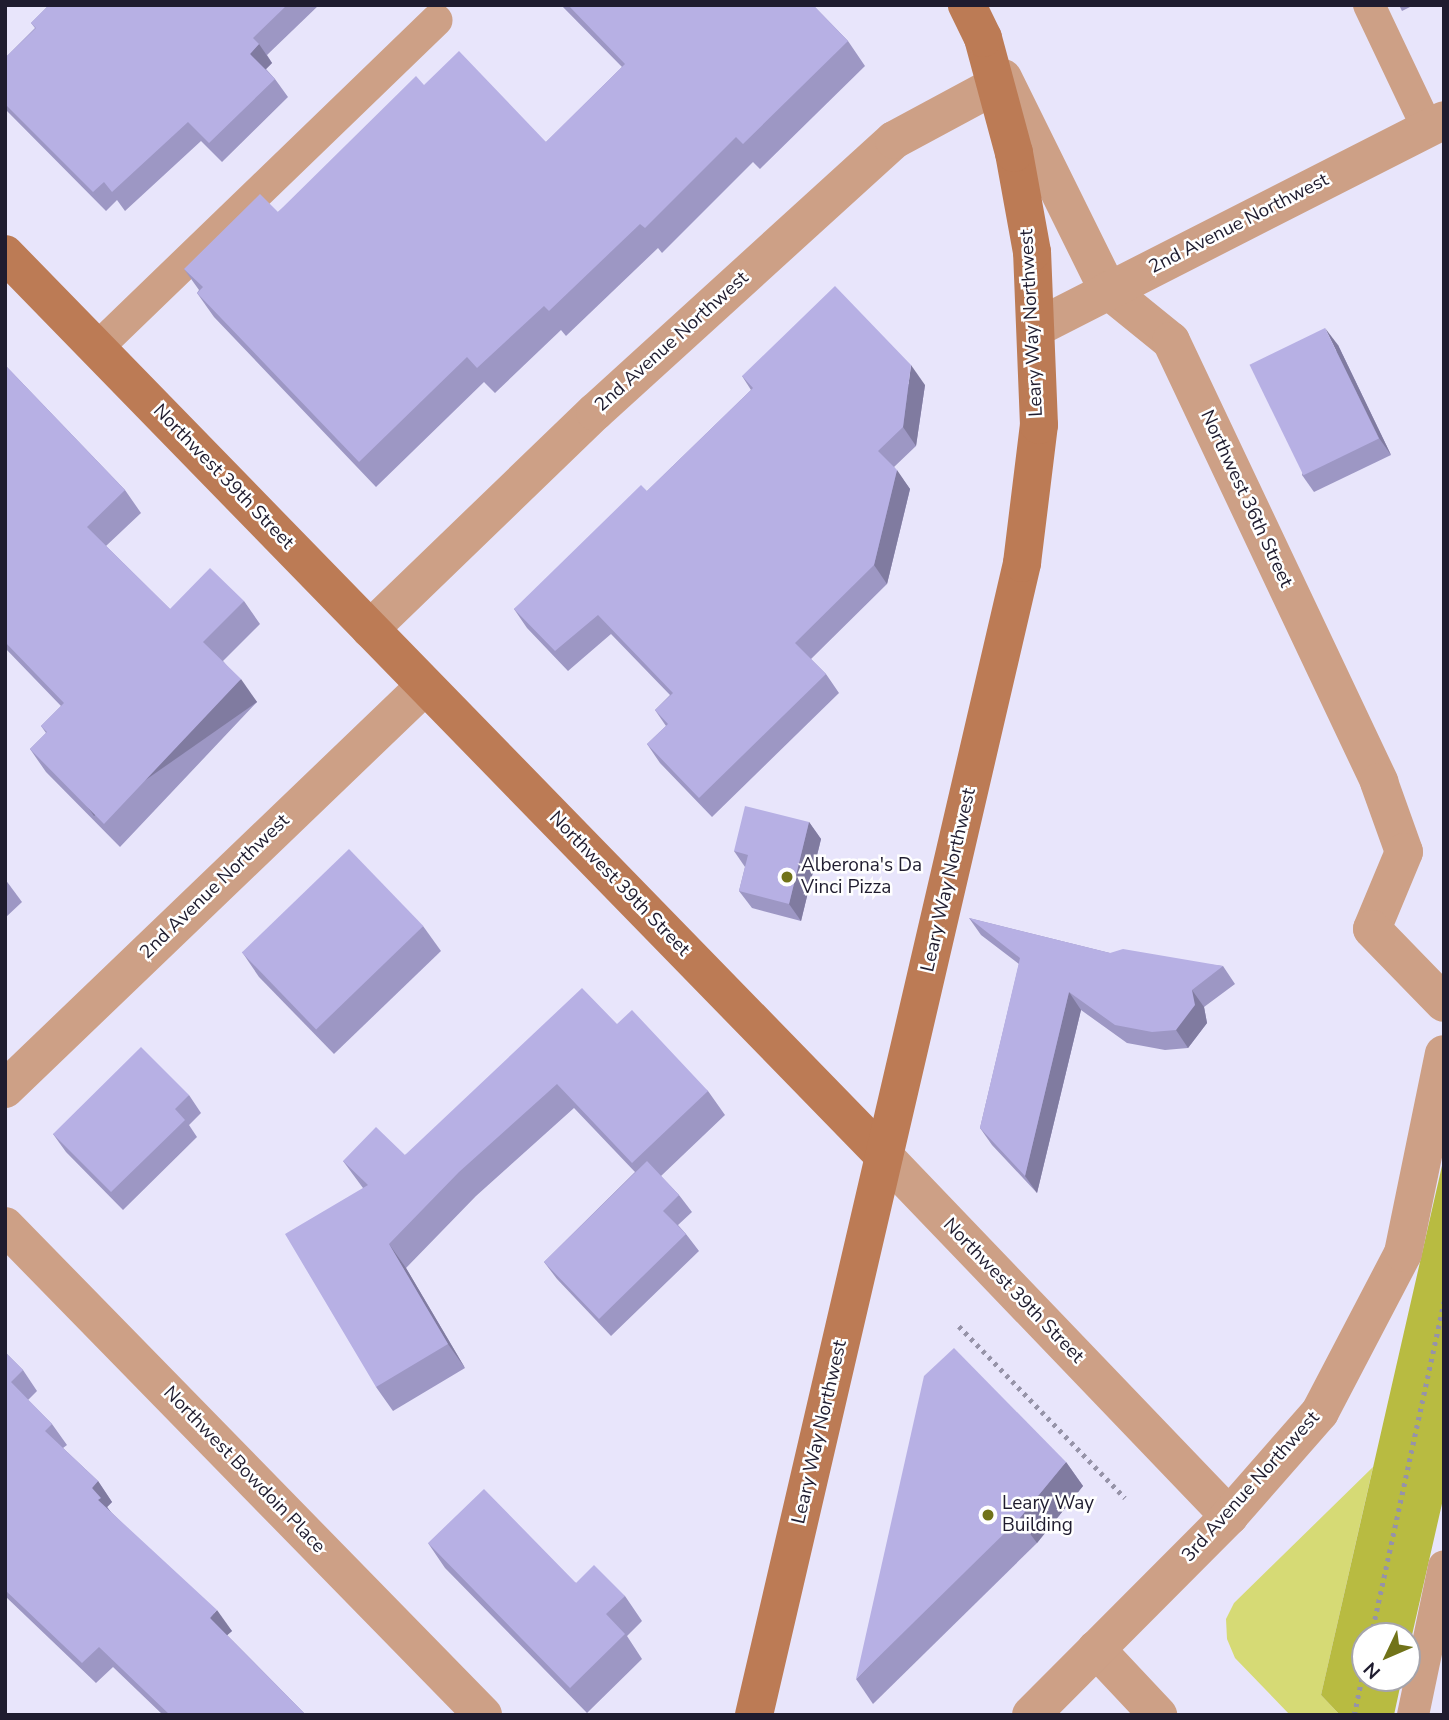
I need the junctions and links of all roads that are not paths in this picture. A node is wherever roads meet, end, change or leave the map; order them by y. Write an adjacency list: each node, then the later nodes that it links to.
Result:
1 (1369, 5): 5 (lane)
2 (437, 20): 9 (lane)
3 (975, 22): 4 (main road, Leary Way Northwest); 7 (street, Northwest 36th Street)
4 (996, 86): 8 (main road, Leary Way Northwest); 10 (street, 2nd Avenue Northwest)
5 (1436, 125): 7 (street, 2nd Avenue Northwest)
6 (5, 254): 9 (main road, Northwest 39th Street)
7 (1108, 290): 8 (street, 2nd Avenue Northwest); 12 (street, Northwest 36th Street)
8 (1036, 328): 15 (main road, Leary Way Northwest)
9 (97, 348): 10 (main road, Northwest 39th Street)
10 (370, 629): 11 (main road, Northwest 39th Street)
11 (425, 685): 14 (street, 2nd Avenue Northwest); 15 (main road, Northwest 39th Street)
12 (1444, 1003)
13 (1444, 1054): 17 (street, 3rd Avenue Northwest)
14 (5, 1089)
15 (884, 1156): 17 (street, Northwest 39th Street); 21 (main road, Leary Way Northwest)
16 (5, 1226): 20 (street, Northwest Bowdoin Place)
17 (1229, 1516): 19 (street, 3rd Avenue Northwest)
18 (1444, 1566): 24 (lane)
19 (1096, 1649): 22 (street, 3rd Avenue Northwest); 23 (street)
20 (483, 1715)
21 (754, 1715)
22 (1031, 1715)
23 (1158, 1715)
24 (1413, 1715)

